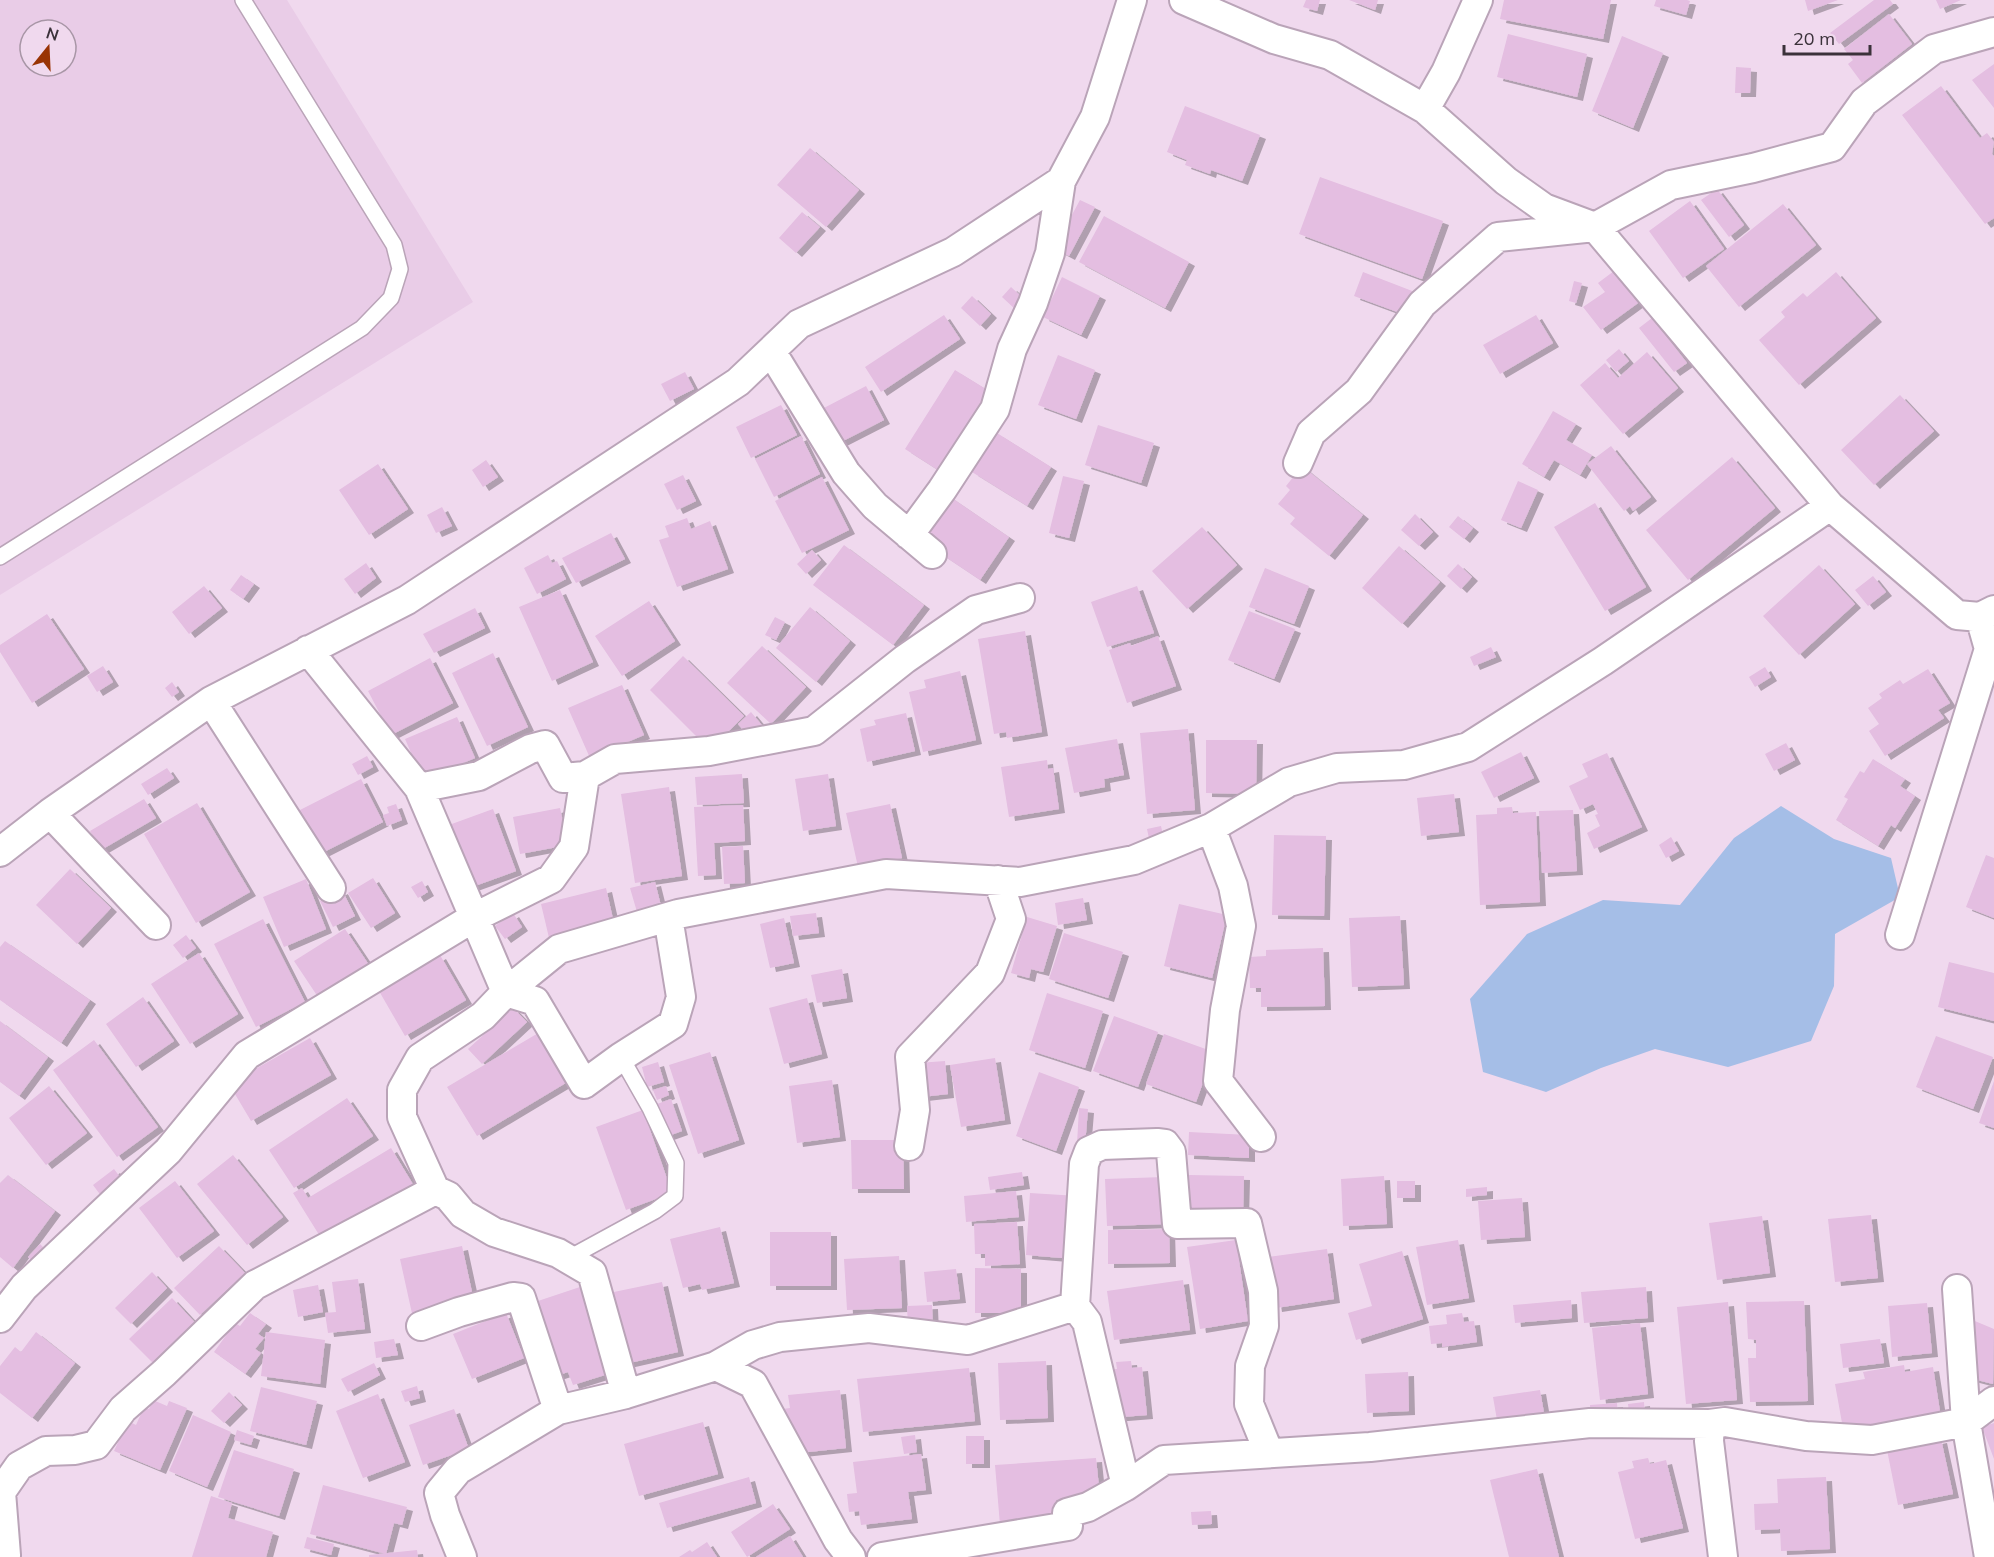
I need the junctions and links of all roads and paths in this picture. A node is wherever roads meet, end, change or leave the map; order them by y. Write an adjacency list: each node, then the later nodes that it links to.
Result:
1 (243, 0): 14 (lane)
2 (1132, 0): 7 (street)
3 (1184, 0): 6 (street)
4 (1478, 0): 6 (street)
5 (1994, 32): 8 (street)
6 (1425, 109): 8 (street)
7 (1061, 181): 9 (street); 12 (street)
8 (1595, 227): 10 (street); 11 (street)
9 (771, 351): 12 (street); 17 (street)
10 (1298, 463)
11 (1830, 506): 16 (street); 22 (street)
12 (909, 535): 13 (street)
13 (933, 554)
14 (0, 557)
15 (1020, 598): 19 (street)
16 (1987, 614): 29 (street)
17 (308, 650): 18 (street); 20 (street)
18 (211, 701): 21 (street); 25 (street)
19 (585, 776): 20 (street); 27 (street)
20 (419, 788): 27 (street)
21 (50, 813): 23 (street); 28 (street)
22 (1211, 828): 24 (street); 32 (street)
23 (0, 852)
24 (998, 880): 26 (street); 33 (street)
25 (331, 888)
26 (668, 917): 30 (street); 31 (street)
27 (473, 918): 30 (street); 38 (street)
28 (156, 926)
29 (1900, 935)
30 (506, 992): 31 (street); 34 (street)
31 (621, 1057): 35 (lane)
32 (1261, 1137)
33 (909, 1146)
34 (435, 1190): 35 (street); 48 (street)
35 (567, 1259): 41 (street)
36 (1957, 1289): 44 (street)
37 (1075, 1306): 40 (street); 46 (street); 47 (street)
38 (0, 1318)
39 (421, 1326): 43 (street)
40 (716, 1366): 41 (street); 50 (street)
41 (626, 1394): 43 (street)
42 (1994, 1401): 44 (street)
43 (558, 1410): 49 (street)
44 (1966, 1422): 45 (street); 53 (street)
45 (1710, 1424): 46 (street); 52 (street)
46 (1269, 1453): 47 (street)
47 (1126, 1486): 51 (street)
48 (6, 1555)
49 (462, 1557)
50 (851, 1557)
51 (882, 1557)
52 (1723, 1557)
53 (1989, 1557)

